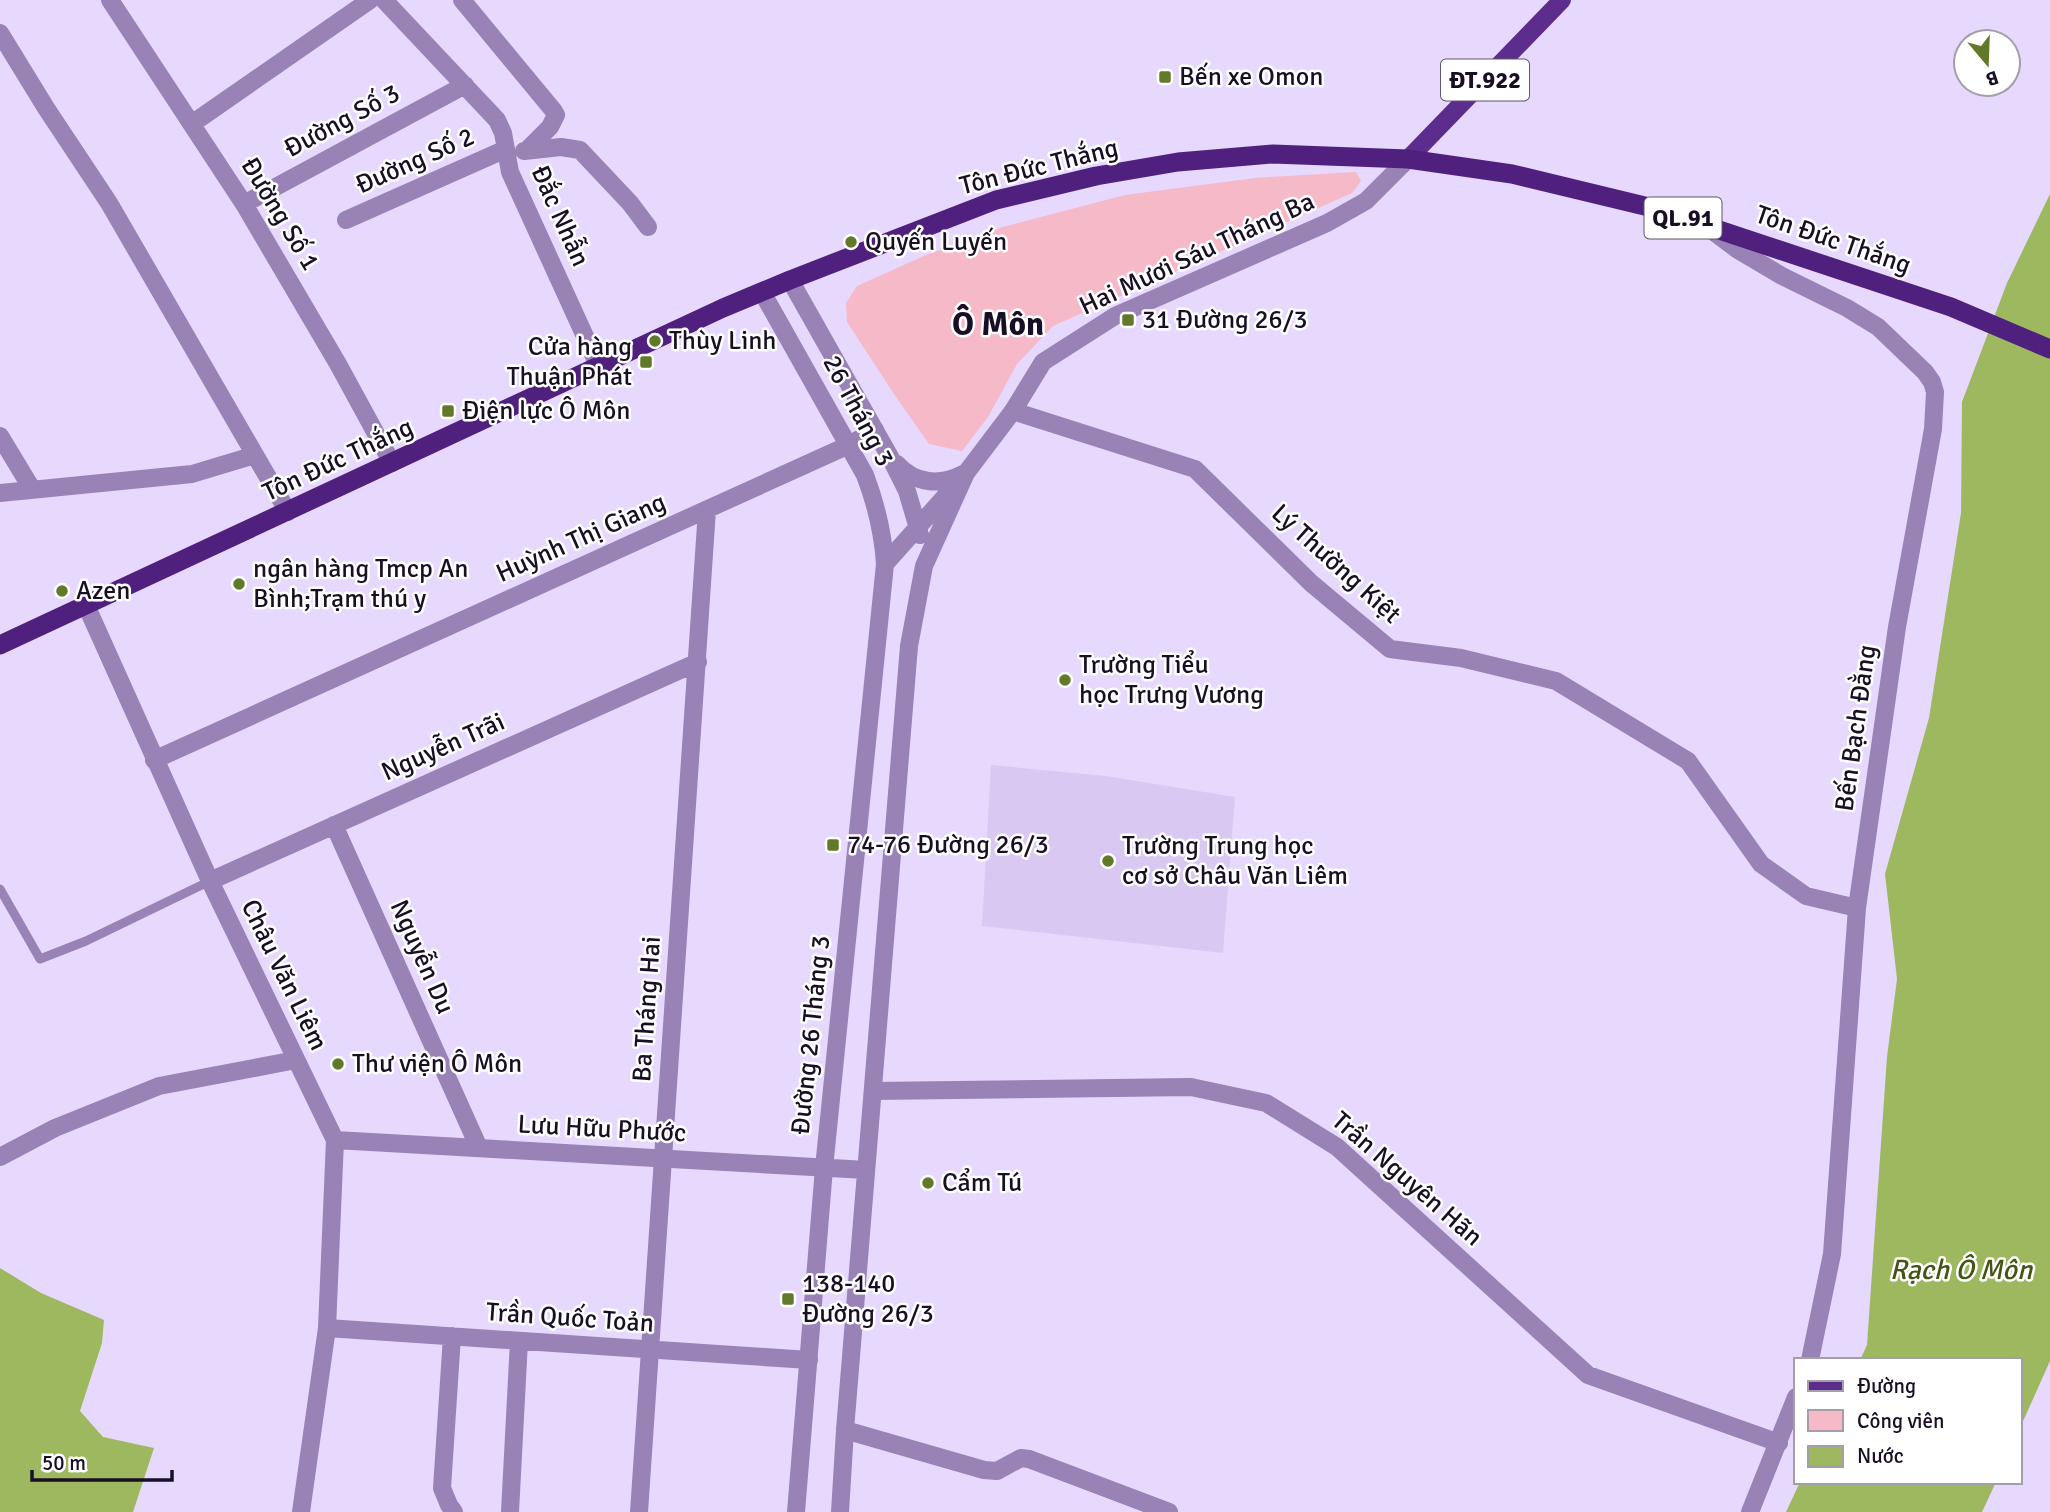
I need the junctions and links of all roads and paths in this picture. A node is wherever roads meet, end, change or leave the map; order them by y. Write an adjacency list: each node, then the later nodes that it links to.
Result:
1 (110, 0): 8 (street, Đường Số 1)
2 (370, 0): 8 (street)
3 (384, 0): 7 (street, Đắc Nhẫn)
4 (462, 0): 9 (street)
5 (1562, 0): 11 (main road, ĐT.922)
6 (0, 33): 24 (street)
7 (466, 85): 10 (street, Đắc Nhẫn); 12 (street, Đường Số 3)
8 (192, 123): 12 (street, Đường Số 1)
9 (526, 151): 10 (street, Đường Số 2); 15 (street, Đường Số 2)
10 (507, 153): 13 (street, Đường Số 2); 19 (street, Đắc Nhẫn)
11 (1408, 159): 14 (highway, Tôn Đức Thắng / QL.91); 16 (highway, Tôn Đức Thắng / QL.91); 20 (street, Hai Mươi Sáu Tháng Ba)
12 (244, 204): 26 (street, Đường Số 1)
13 (345, 220)
14 (1705, 225): 18 (highway, Tôn Đức Thắng / QL.91); 42 (street, Bến Bạch Đằng)
15 (648, 227)
16 (790, 280): 17 (highway, Tôn Đức Thắng / QL.91); 21 (street, 26 Tháng 3)
17 (762, 292): 19 (highway, Tôn Đức Thắng / QL.91); 23 (street, 26 Tháng 3)
18 (2050, 349)
19 (599, 367): 26 (highway, Tôn Đức Thắng / QL.91)
20 (1013, 411): 27 (street, Hai Mươi Sáu Tháng Ba); 42 (street, Lý Thường Kiệt)
21 (876, 430): 23 (street, Huỳnh Thị Giang); 25 (street, 26 Tháng 3)
22 (0, 436): 28 (street)
23 (849, 446): 30 (street, Huỳnh Thị Giang); 33 (street, 26 Tháng 3)
24 (255, 455): 28 (street); 31 (street)
25 (890, 457): 27 (street, 26 Tháng 3); 32 (street, 26 Tháng 3)
26 (392, 463): 31 (highway, Tôn Đức Thắng / QL.91)
27 (967, 473): 32 (street, Hai Mươi Sáu Tháng Ba); 34 (street, Hai Mươi Sáu Tháng Ba)
28 (32, 489): 29 (street)
29 (0, 493)
30 (707, 510): 37 (street, Ba Tháng Hai); 38 (street, Huỳnh Thị Giang)
31 (288, 512): 35 (highway, Tôn Đức Thắng / QL.91)
32 (919, 528): 33 (street, Hai Mươi Sáu Tháng Ba); 34 (street, 26 Tháng 3)
33 (886, 564): 49 (street, Đường 26 Tháng 3)
34 (924, 566): 44 (street)
35 (86, 605): 36 (highway, Tôn Đức Thắng / QL.91); 38 (street, Châu Văn Liêm)
36 (0, 645)
37 (698, 662): 39 (street, Nguyễn Trãi); 48 (street, Ba Tháng Hai)
38 (154, 760): 40 (street, Châu Văn Liêm)
39 (334, 825): 40 (street, Nguyễn Trãi); 46 (street, Nguyễn Du)
40 (210, 881): 41 (lane); 43 (street, Châu Văn Liêm)
41 (0, 888)
42 (1857, 908): 55 (street, Bến Bạch Đằng)
43 (296, 1060): 45 (street, Châu Văn Liêm); 47 (street)
44 (873, 1091): 50 (street); 59 (street, Trần Nguyên Hãn)
45 (335, 1140): 46 (street, Lưu Hữu Phước); 51 (street, Châu Văn Liêm)
46 (479, 1148): 48 (street, Lưu Hữu Phước)
47 (0, 1157)
48 (663, 1159): 49 (street, Lưu Hữu Phước); 54 (street, Ba Tháng Hai)
49 (824, 1168): 50 (street, Lưu Hữu Phước); 56 (street, Đường 26 Tháng 3)
50 (866, 1170): 58 (street)
51 (327, 1328): 52 (street, Trần Quốc Toản); 60 (street, Châu Văn Liêm)
52 (452, 1336): 53 (street, Trần Quốc Toản); 61 (street)
53 (519, 1341): 54 (street, Trần Quốc Toản); 62 (street)
54 (650, 1349): 56 (street, Trần Quốc Toản); 63 (street, Ba Tháng Hai)
55 (1810, 1358)
56 (809, 1360): 64 (street, Đường 26 Tháng 3)
57 (1794, 1402): 59 (street)
58 (845, 1430): 65 (street); 66 (street)
59 (1779, 1443): 67 (street)
60 (300, 1512)
61 (454, 1512)
62 (510, 1512)
63 (639, 1512)
64 (796, 1512)
65 (840, 1512)
66 (1169, 1512)
67 (1750, 1512)

